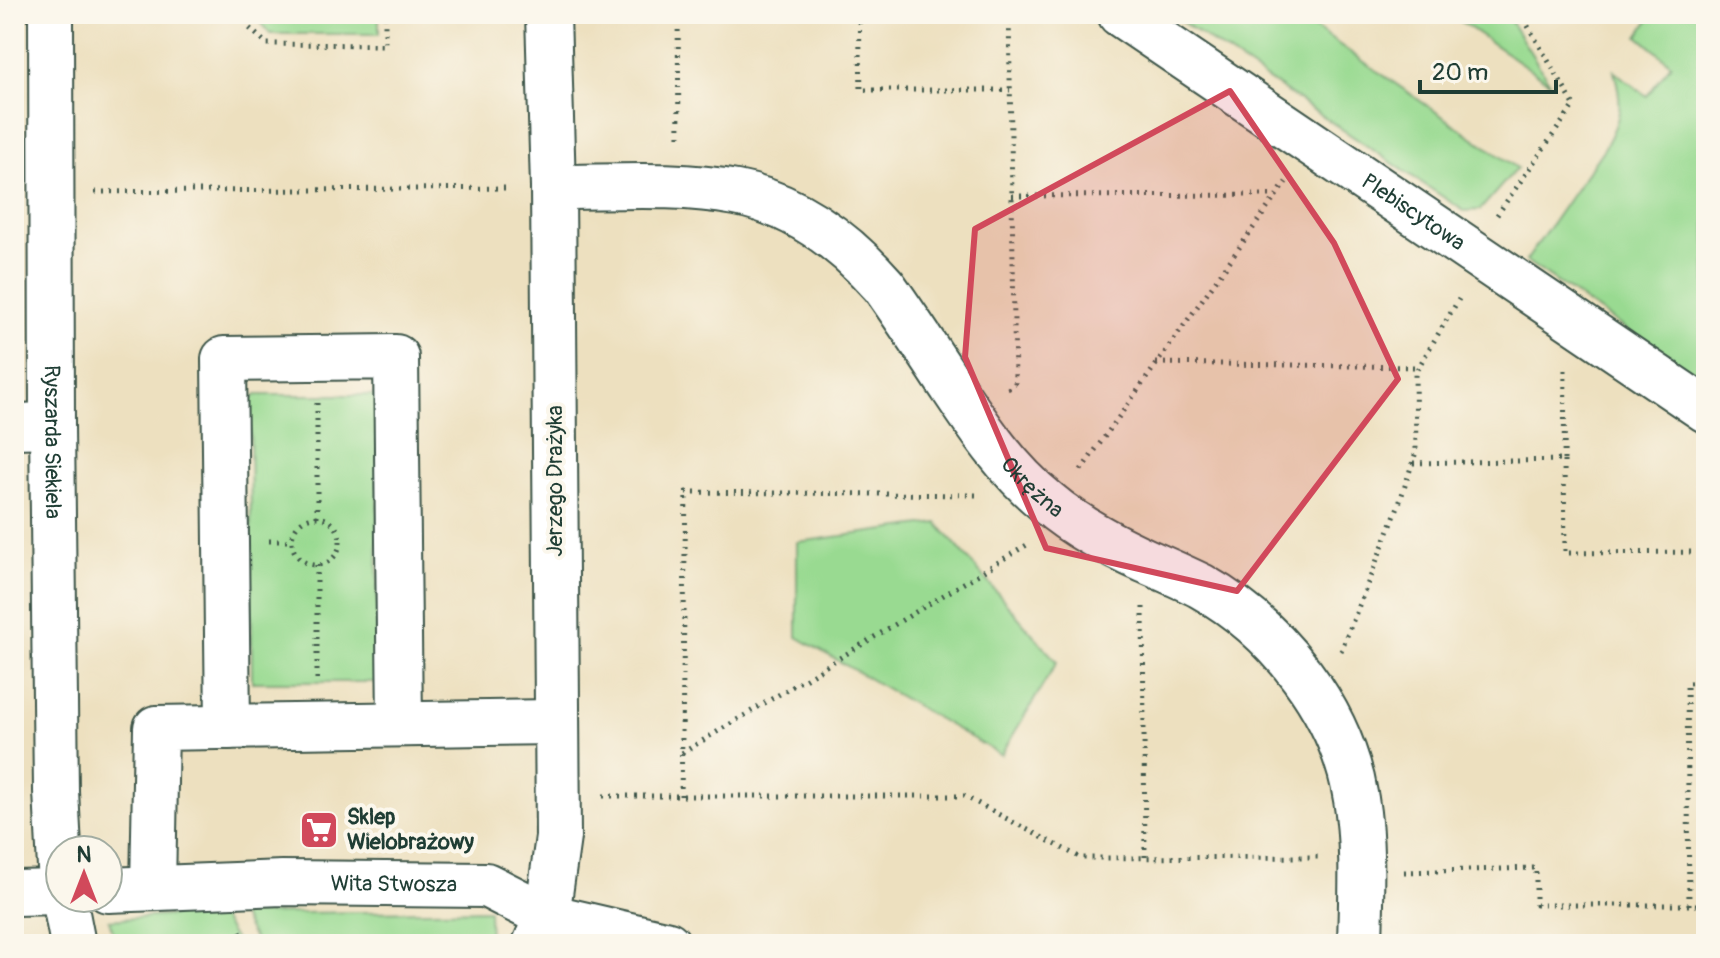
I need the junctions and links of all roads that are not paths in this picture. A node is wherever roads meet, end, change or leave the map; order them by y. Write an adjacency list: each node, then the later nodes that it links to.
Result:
1 (51, 14): 6 (street, Ryszarda Siekiela)
2 (548, 14): 4 (street, Jerzego Drażyka)
3 (1120, 14): 5 (street, Plebiscytowa)
4 (553, 187): 7 (street, Jerzego Drażyka); 19 (street, Okrężna)
5 (1706, 410)
6 (33, 426): 10 (street, Ryszarda Siekiela)
7 (557, 722): 8 (street); 16 (street, Jerzego Drażyka)
8 (400, 724): 9 (street); 9 (street)
9 (228, 727): 11 (street)
10 (58, 834)
11 (153, 888): 12 (street, Wita Stwosza); 16 (street, Wita Stwosza)
12 (124, 889)
13 (44, 892): 14 (street)
14 (14, 893)
15 (67, 914): 17 (street)
16 (541, 930): 18 (street, Wita Stwosza)
17 (73, 944)
18 (668, 944)
19 (1360, 944)

